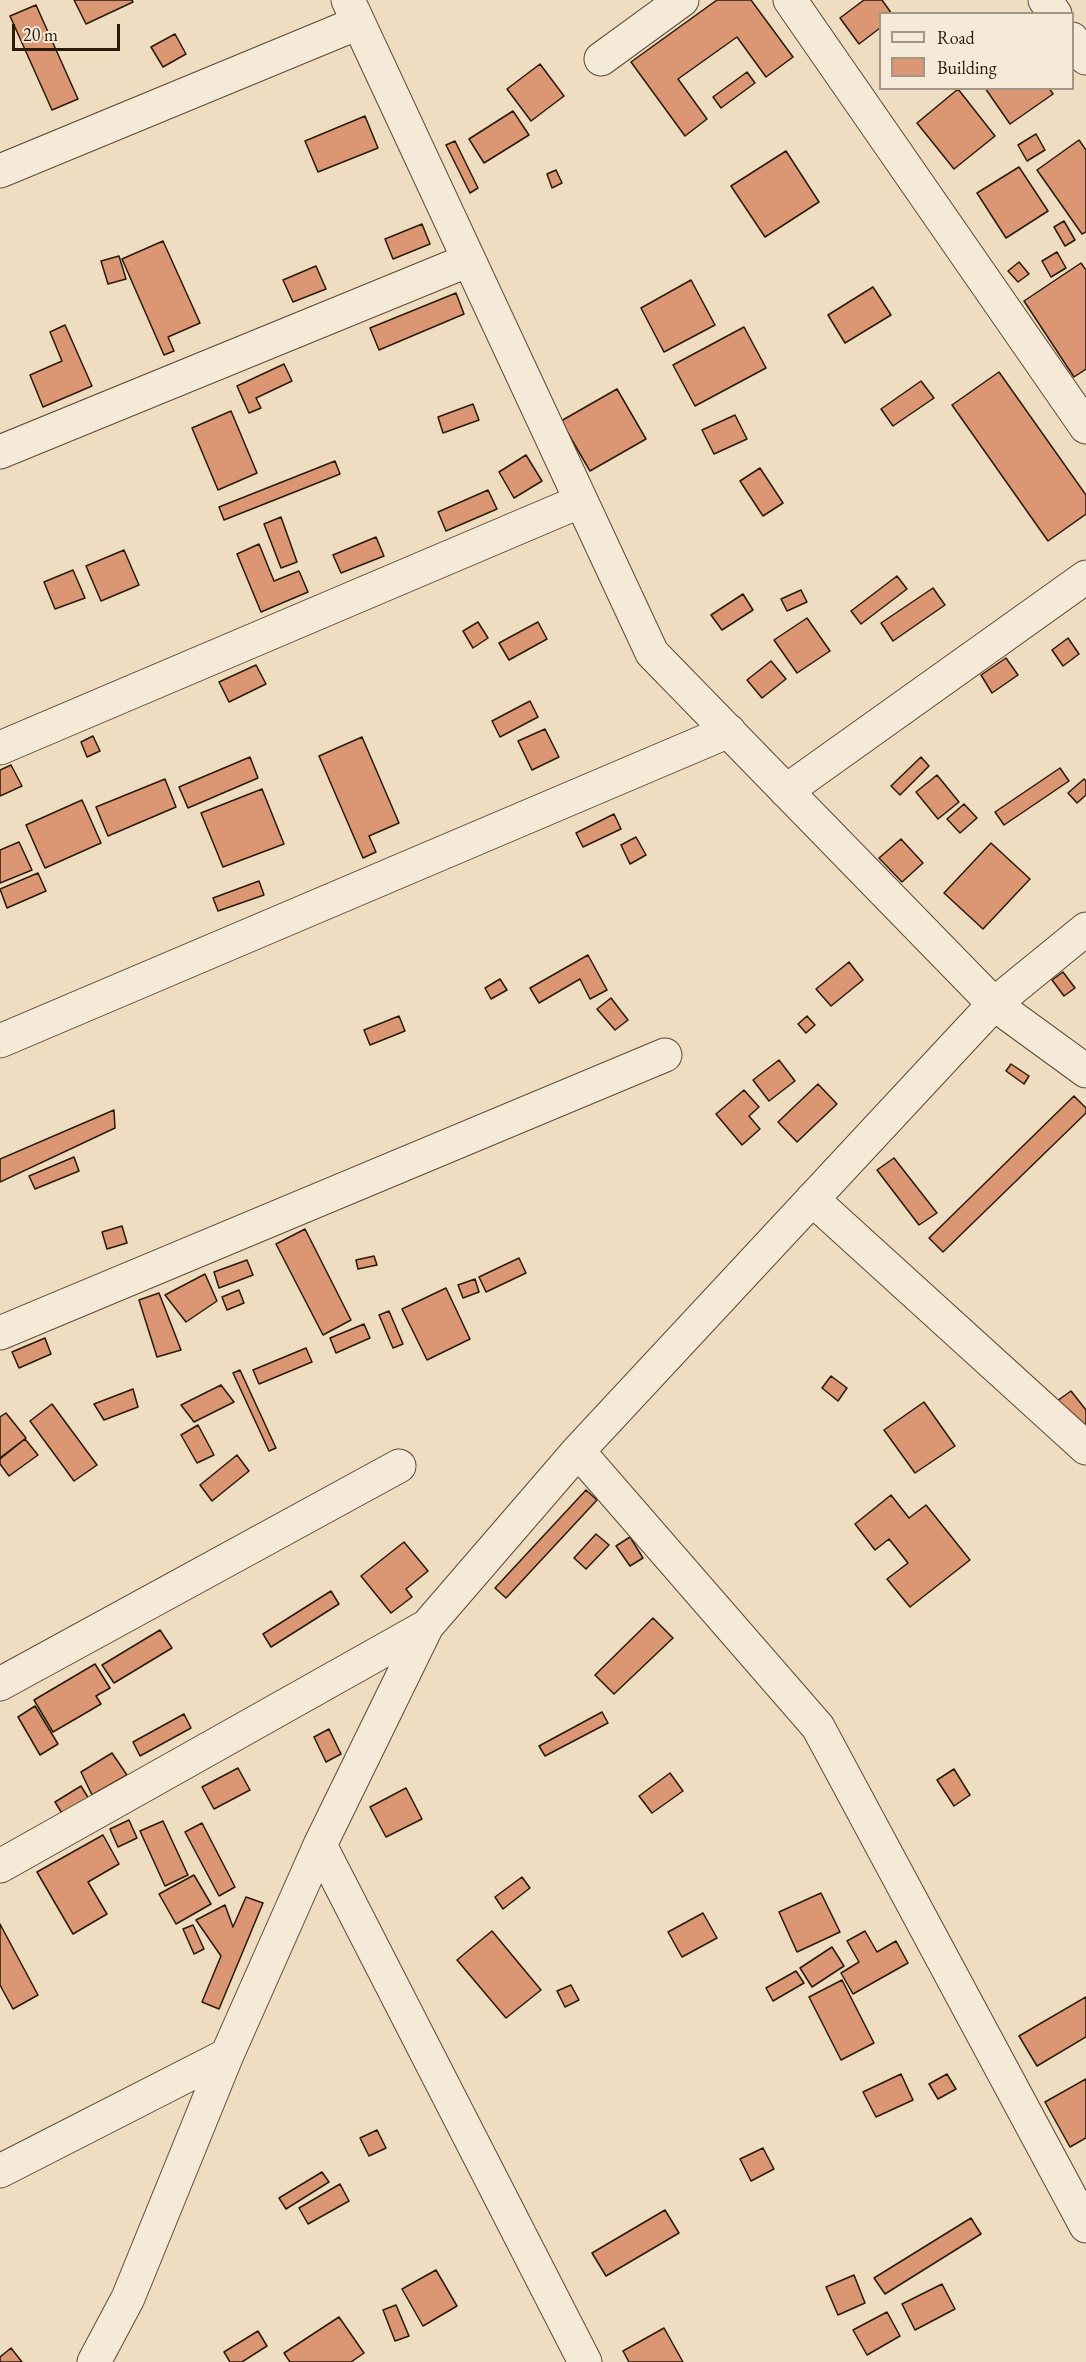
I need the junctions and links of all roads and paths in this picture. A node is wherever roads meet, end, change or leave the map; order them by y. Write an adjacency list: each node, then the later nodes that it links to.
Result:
1 (682, 0): 6 (street)
2 (790, 0): 9 (street)
3 (353, 11): 7 (street); 8 (street)
4 (1074, 42): 5 (street)
5 (1086, 58)
6 (601, 59)
7 (0, 171)
8 (469, 260): 10 (street); 11 (street)
9 (1086, 428)
10 (0, 452)
11 (581, 501): 13 (street); 14 (street)
12 (1086, 577): 15 (street)
13 (729, 731): 15 (street); 18 (street)
14 (0, 748)
15 (786, 790): 17 (street)
16 (1086, 929): 17 (street)
17 (994, 1004): 20 (street); 21 (street)
18 (0, 1041)
19 (665, 1055): 22 (street)
20 (1086, 1071)
21 (812, 1199): 23 (street); 24 (street)
22 (0, 1333)
23 (1086, 1448)
24 (578, 1451): 26 (street); 32 (street)
25 (399, 1466): 27 (street)
26 (427, 1626): 28 (street); 29 (street)
27 (0, 1684)
28 (320, 1845): 30 (street); 34 (street)
29 (0, 1866)
30 (227, 2055): 31 (street); 33 (street)
31 (0, 2171)
32 (1086, 2226)
33 (94, 2362)
34 (585, 2362)

